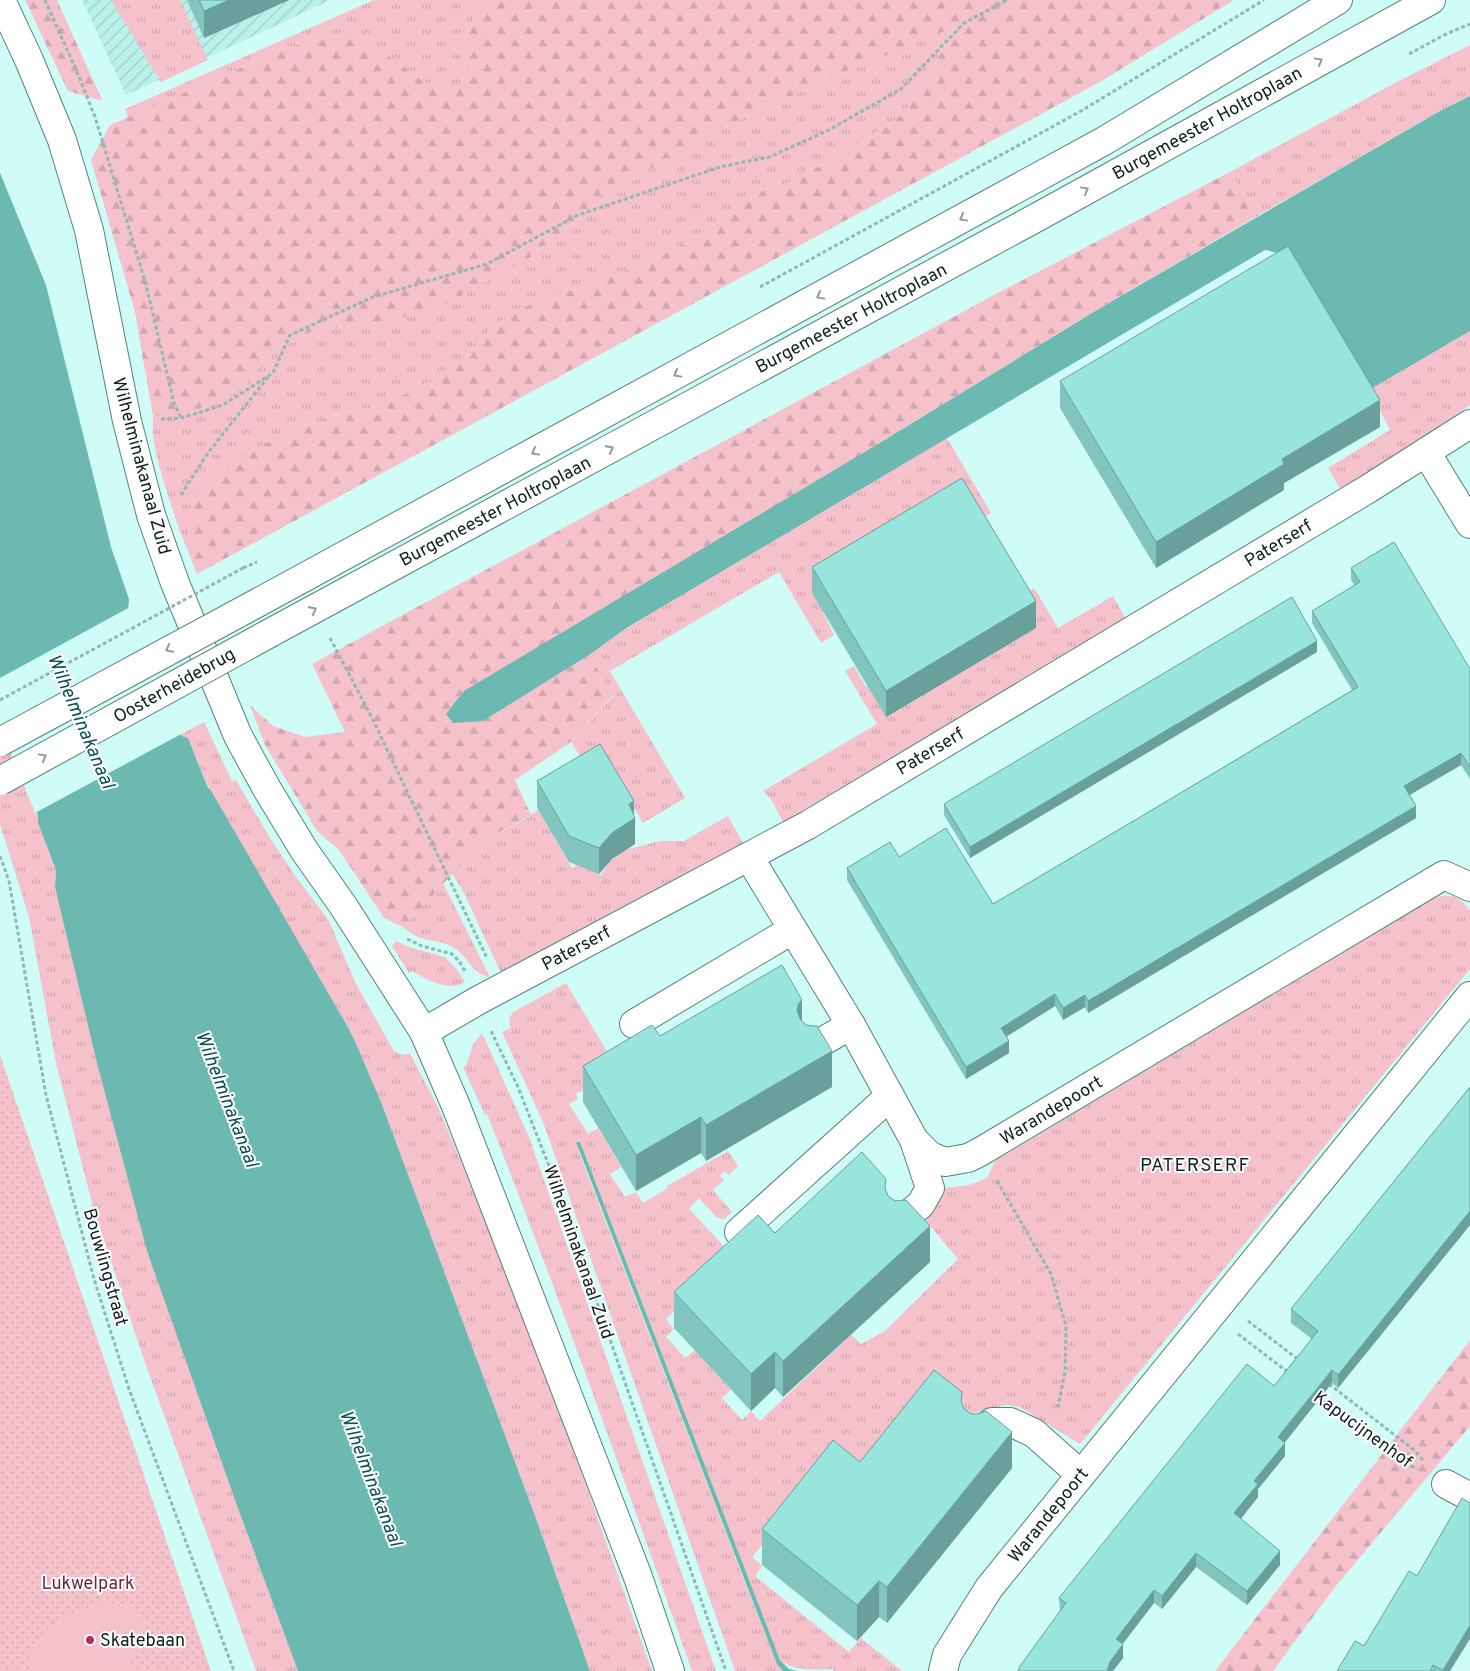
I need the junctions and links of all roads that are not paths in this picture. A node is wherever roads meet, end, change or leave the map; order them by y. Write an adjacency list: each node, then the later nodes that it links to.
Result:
1 (1, 0): 19 (street, Wilhelminakanaal Zuid)
2 (1304, 0): 8 (street)
3 (1338, 0): 8 (street, Burgemeester Holtroplaan, one-way to 8)
4 (1431, 0): 9 (street, Burgemeester Holtroplaan, one-way to 4)
5 (1470, 424): 6 (street, Paterserf)
6 (1426, 452): 7 (street); 13 (street, Paterserf)
7 (1470, 524)
8 (250, 585): 10 (street); 11 (street, Oosterheidebrug, one-way to 11, bridge)
9 (270, 633): 12 (street, Oosterheidebrug, one-way to 9, bridge)
10 (0, 721)
11 (0, 742)
12 (0, 781)
13 (748, 857): 15 (street, Warandepoort); 19 (street, Paterserf)
14 (1470, 887): 22 (street, Warandepoort)
15 (792, 930): 17 (street); 18 (street, Warandepoort)
16 (1470, 996): 26 (street, Warandepoort)
17 (634, 1024)
18 (851, 1026): 20 (street); 21 (street, Warandepoort)
19 (424, 1032): 29 (street, Wilhelminakanaal Zuid)
20 (813, 1047)
21 (890, 1096): 22 (street, Warandepoort); 24 (street)
22 (914, 1140): 23 (street)
23 (900, 1222)
24 (739, 1232)
25 (976, 1435): 26 (street)
26 (1080, 1475): 30 (street, Warandepoort)
27 (1446, 1484): 28 (street)
28 (1470, 1497)
29 (670, 1671)
30 (943, 1671)

